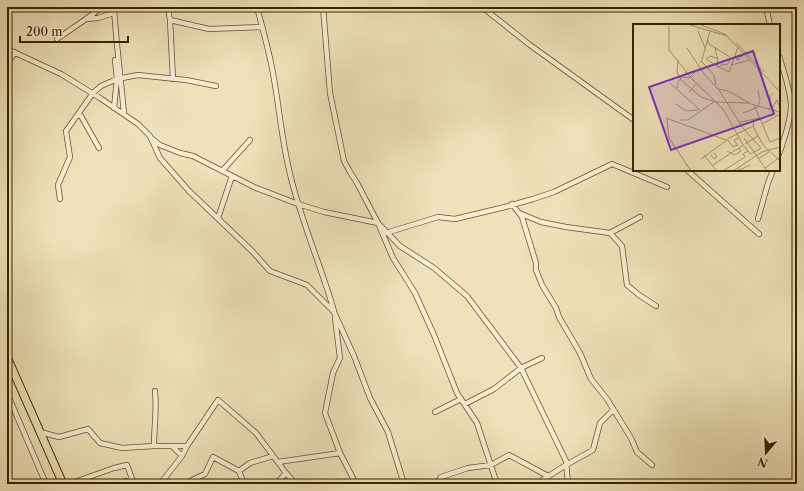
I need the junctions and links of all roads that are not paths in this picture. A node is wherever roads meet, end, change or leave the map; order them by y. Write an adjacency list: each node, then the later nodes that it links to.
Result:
1 (102, 7): 10 (street)
2 (114, 7): 9 (street)
3 (153, 7): 4 (street)
4 (159, 7): 11 (street)
5 (257, 7): 13 (street)
6 (323, 7): 43 (street)
7 (482, 7): 26 (street)
8 (766, 7): 12 (street)
9 (114, 13): 10 (street); 19 (street)
10 (86, 19): 14 (street)
11 (170, 20): 13 (street); 20 (street)
12 (770, 24)
13 (262, 28): 37 (street)
14 (57, 39)
15 (7, 49): 16 (street)
16 (15, 52): 18 (street); 22 (street)
17 (780, 59): 30 (street)
18 (7, 64)
19 (119, 79): 20 (street); 22 (street); 23 (street); 24 (street)
20 (173, 79): 21 (street)
21 (216, 86)
22 (93, 93): 23 (street); 25 (street)
23 (114, 108): 24 (street)
24 (124, 114): 27 (street)
25 (78, 115): 29 (street); 36 (street)
26 (633, 119)
27 (150, 136): 31 (street); 41 (street)
28 (250, 140): 31 (street)
29 (99, 148)
30 (780, 151)
31 (222, 171): 34 (street)
32 (688, 171): 46 (street)
33 (773, 171): 42 (street)
34 (232, 176): 37 (street); 41 (street)
35 (667, 187): 38 (street)
36 (60, 199)
37 (298, 204): 43 (street); 48 (street)
38 (512, 204): 39 (street); 44 (street)
39 (519, 213): 45 (street); 56 (street)
40 (640, 217): 45 (street)
41 (218, 218): 48 (street)
42 (758, 219)
43 (378, 223): 44 (street)
44 (385, 233): 51 (street); 54 (street)
45 (610, 233): 47 (street)
46 (759, 234)
47 (656, 306)
48 (334, 312): 62 (street); 82 (street)
49 (7, 357): 58 (main road)
50 (542, 358): 51 (street)
51 (521, 368): 55 (street); 66 (street)
52 (155, 391): 59 (street)
53 (7, 393): 73 (street)
54 (461, 399): 55 (street); 57 (street)
55 (465, 404): 68 (street)
56 (613, 410): 66 (street); 67 (street)
57 (435, 412)
58 (40, 432): 59 (street); 74 (main road)
59 (154, 446): 60 (street)
60 (172, 446): 61 (street); 63 (street)
61 (187, 446): 63 (street); 64 (street)
62 (340, 453): 65 (street); 81 (street)
63 (182, 456): 76 (street)
64 (273, 456): 65 (street); 69 (street)
65 (278, 462): 70 (street)
66 (566, 465): 71 (street); 86 (street)
67 (652, 465)
68 (491, 466): 71 (street); 83 (street); 84 (street)
69 (240, 471): 77 (street); 78 (street)
70 (286, 473): 79 (street); 80 (street)
71 (548, 476): 85 (street)
72 (121, 483): 75 (street)
73 (46, 484)
74 (63, 484)
75 (69, 484)
76 (161, 484)
77 (188, 484)
78 (244, 484)
79 (276, 484)
80 (296, 484)
81 (356, 484)
82 (404, 484)
83 (436, 484)
84 (497, 484)
85 (536, 484)
86 (568, 484)

